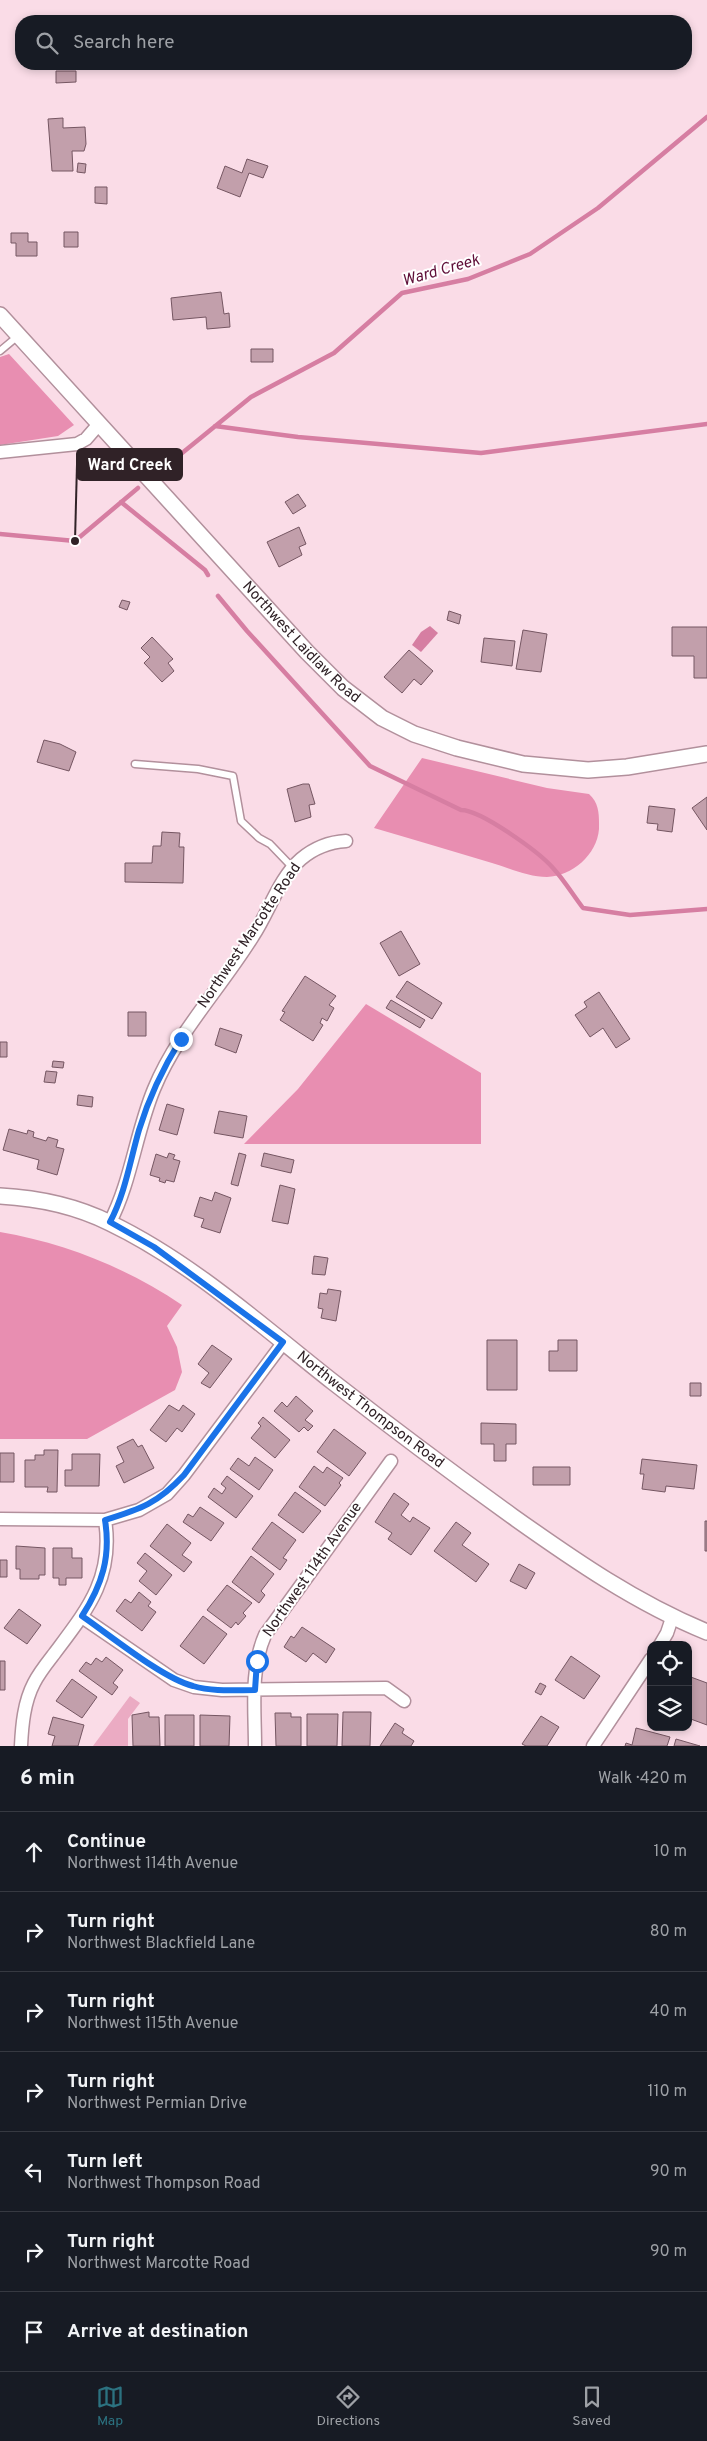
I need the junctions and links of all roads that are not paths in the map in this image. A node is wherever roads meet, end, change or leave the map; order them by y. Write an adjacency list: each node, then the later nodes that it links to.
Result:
1 (0, 315): 2 (street, Northwest Laidlaw Road)
2 (18, 336): 3 (lane); 4 (street, Northwest Laidlaw Road)
3 (0, 351)
4 (99, 424): 5 (street); 6 (street, Northwest Laidlaw Road)
5 (0, 452)
6 (707, 754)
7 (134, 764): 9 (lane)
8 (346, 841): 9 (street, Northwest Marcotte Road)
9 (293, 868): 11 (street, Northwest Marcotte Road)
10 (0, 1196): 11 (street, Northwest Thompson Road)
11 (110, 1222): 12 (street, Northwest Thompson Road)
12 (283, 1342): 15 (street); 17 (street, Northwest Thompson Road)
13 (391, 1461): 21 (street, Northwest 114th Avenue)
14 (0, 1519): 15 (street)
15 (105, 1520): 16 (street)
16 (82, 1616): 21 (street); 23 (street)
17 (672, 1618): 18 (street, Northwest Thompson Road); 19 (street)
18 (707, 1632)
19 (662, 1641)
20 (647, 1665): 25 (street)
21 (255, 1690): 22 (street); 24 (street, Northwest 114th Avenue)
22 (404, 1701)
23 (21, 1746)
24 (255, 1746)
25 (593, 1746)

